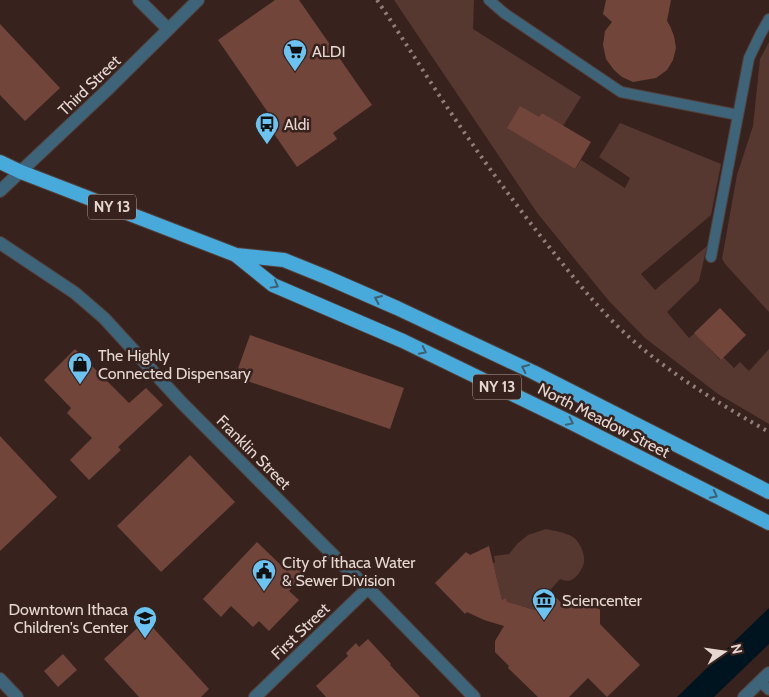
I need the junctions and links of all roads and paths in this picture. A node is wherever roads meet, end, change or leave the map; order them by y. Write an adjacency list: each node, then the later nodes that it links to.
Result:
1 (139, 0): 5 (street)
2 (198, 0): 5 (street, Third Street)
3 (489, 0): 6 (lane)
4 (769, 19): 6 (lane)
5 (168, 29): 8 (street, Third Street)
6 (738, 114): 12 (lane)
7 (0, 162): 8 (highway, North Meadow Street / NY 13)
8 (21, 172): 9 (street, Third Street); 11 (highway, North Meadow Street / NY 13)
9 (0, 191)
10 (0, 243): 15 (street, Franklin Street)
11 (236, 255): 13 (highway, North Meadow Street / NY 13, one-way to 11); 14 (highway, North Meadow Street / NY 13, one-way to 14)
12 (711, 257)
13 (769, 492)
14 (764, 521)
15 (368, 588): 19 (street, First Street); 20 (street, Franklin Street)
16 (0, 679): 18 (street)
17 (766, 681): 21 (street)
18 (17, 697)
19 (255, 697)
20 (474, 697)
21 (744, 697)

